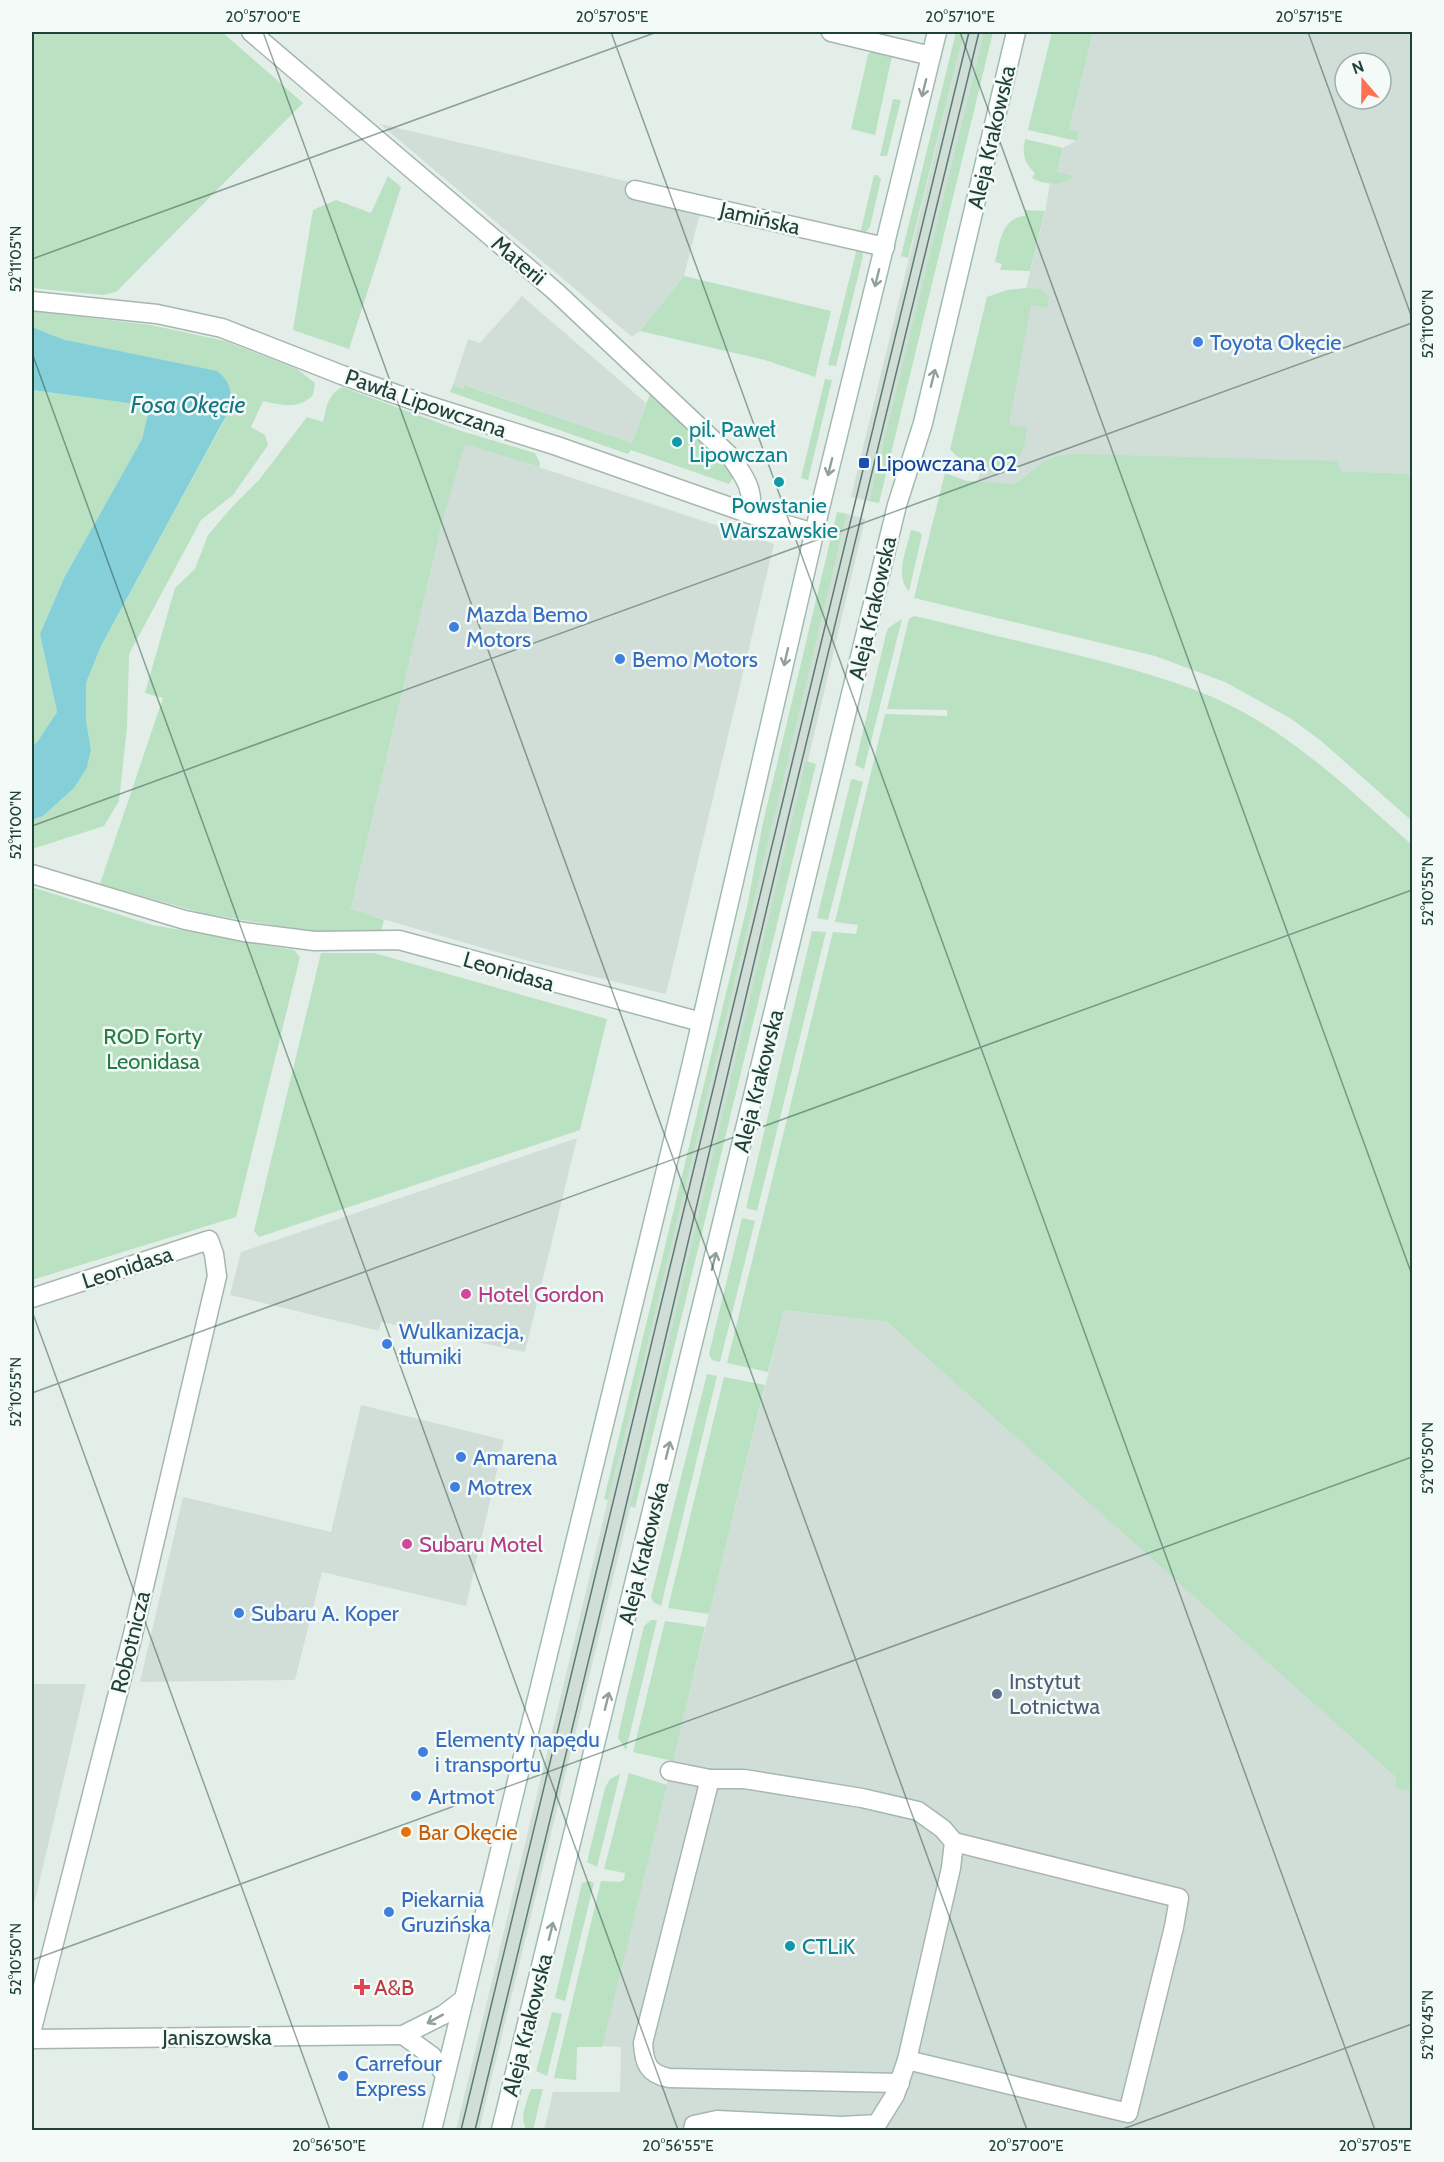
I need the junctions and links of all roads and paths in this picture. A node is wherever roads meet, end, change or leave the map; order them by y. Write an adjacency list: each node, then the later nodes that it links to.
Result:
1 (250, 32): 9 (street, Materii)
2 (831, 32): 5 (street)
3 (937, 32): 5 (street)
4 (1016, 32): 27 (street, Aleja Krakowska, one-way to 4)
5 (931, 56): 7 (street, one-way to 7)
6 (635, 190): 7 (street, Jamińska)
7 (885, 247): 10 (street, one-way to 10)
8 (32, 301): 9 (street, Pawła Lipowczana)
9 (750, 514): 10 (street, Pawła Lipowczana)
10 (814, 533): 12 (street, one-way to 12)
11 (32, 874): 12 (street, Leonidasa)
12 (701, 1022): 18 (street)
13 (214, 1254): 14 (street, Leonidasa); 19 (street, Robotnicza)
14 (32, 1298)
15 (670, 1771): 16 (street)
16 (710, 1779): 17 (street); 24 (street)
17 (954, 1842): 22 (street); 25 (street)
18 (464, 1999): 20 (street, Janiszowska, one-way to 20); 23 (street)
19 (32, 2029)
20 (403, 2035): 21 (street, Janiszowska); 23 (street)
21 (32, 2039)
22 (907, 2060): 24 (street); 25 (street)
23 (445, 2075): 26 (street)
24 (900, 2083): 28 (street)
25 (1126, 2122)
26 (432, 2130)
27 (501, 2130)
28 (693, 2130)

